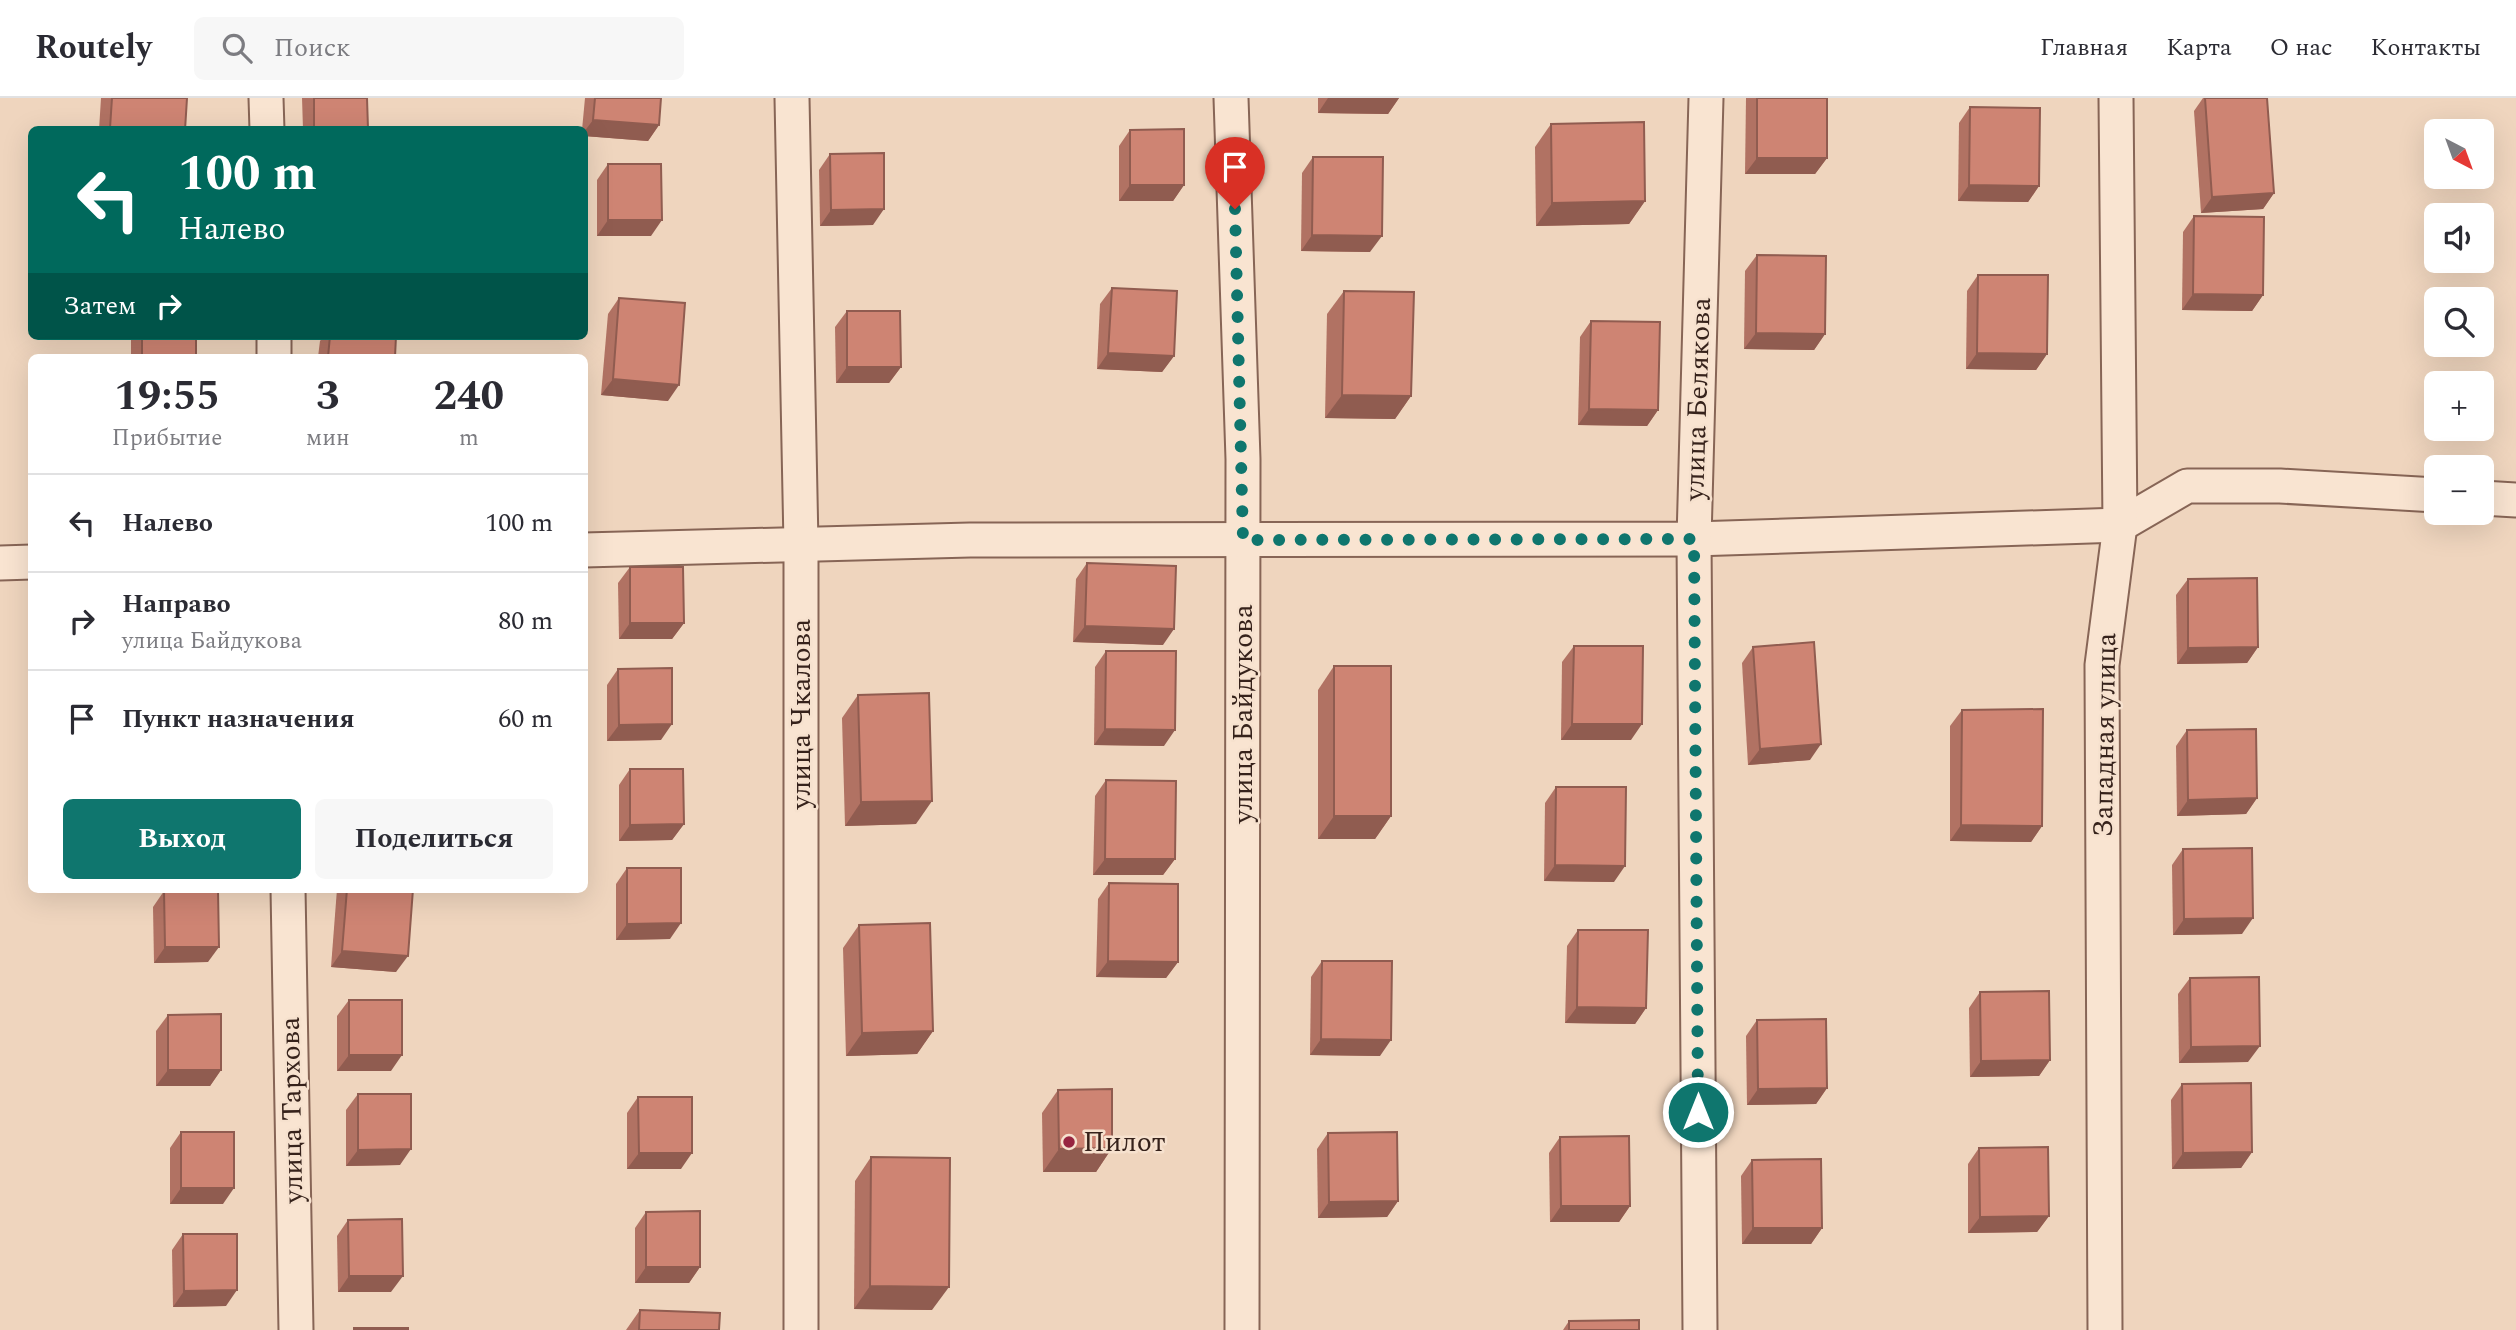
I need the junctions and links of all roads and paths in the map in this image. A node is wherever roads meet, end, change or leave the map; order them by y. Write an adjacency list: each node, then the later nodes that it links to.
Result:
1 (266, 98): 6 (street)
2 (792, 98): 13 (street, улица Чкалова)
3 (1231, 98): 12 (street, улица Байдукова)
4 (1706, 98): 11 (street, улица Белякова)
5 (2116, 98): 10 (street, Западная улица)
6 (267, 126)
7 (2424, 494): 10 (street)
8 (2494, 499): 9 (street)
9 (2516, 500)
10 (2120, 525): 11 (street); 22 (street, Западная улица)
11 (1694, 539): 12 (street); 21 (street, улица Белякова)
12 (1243, 540): 13 (street); 20 (street, улица Байдукова)
13 (801, 544): 14 (street); 19 (street, улица Чкалова)
14 (588, 550)
15 (28, 562): 16 (street)
16 (0, 563)
17 (288, 893): 18 (street, улица Тархова)
18 (296, 1330)
19 (801, 1330)
20 (1242, 1330)
21 (1700, 1330)
22 (2105, 1330)

